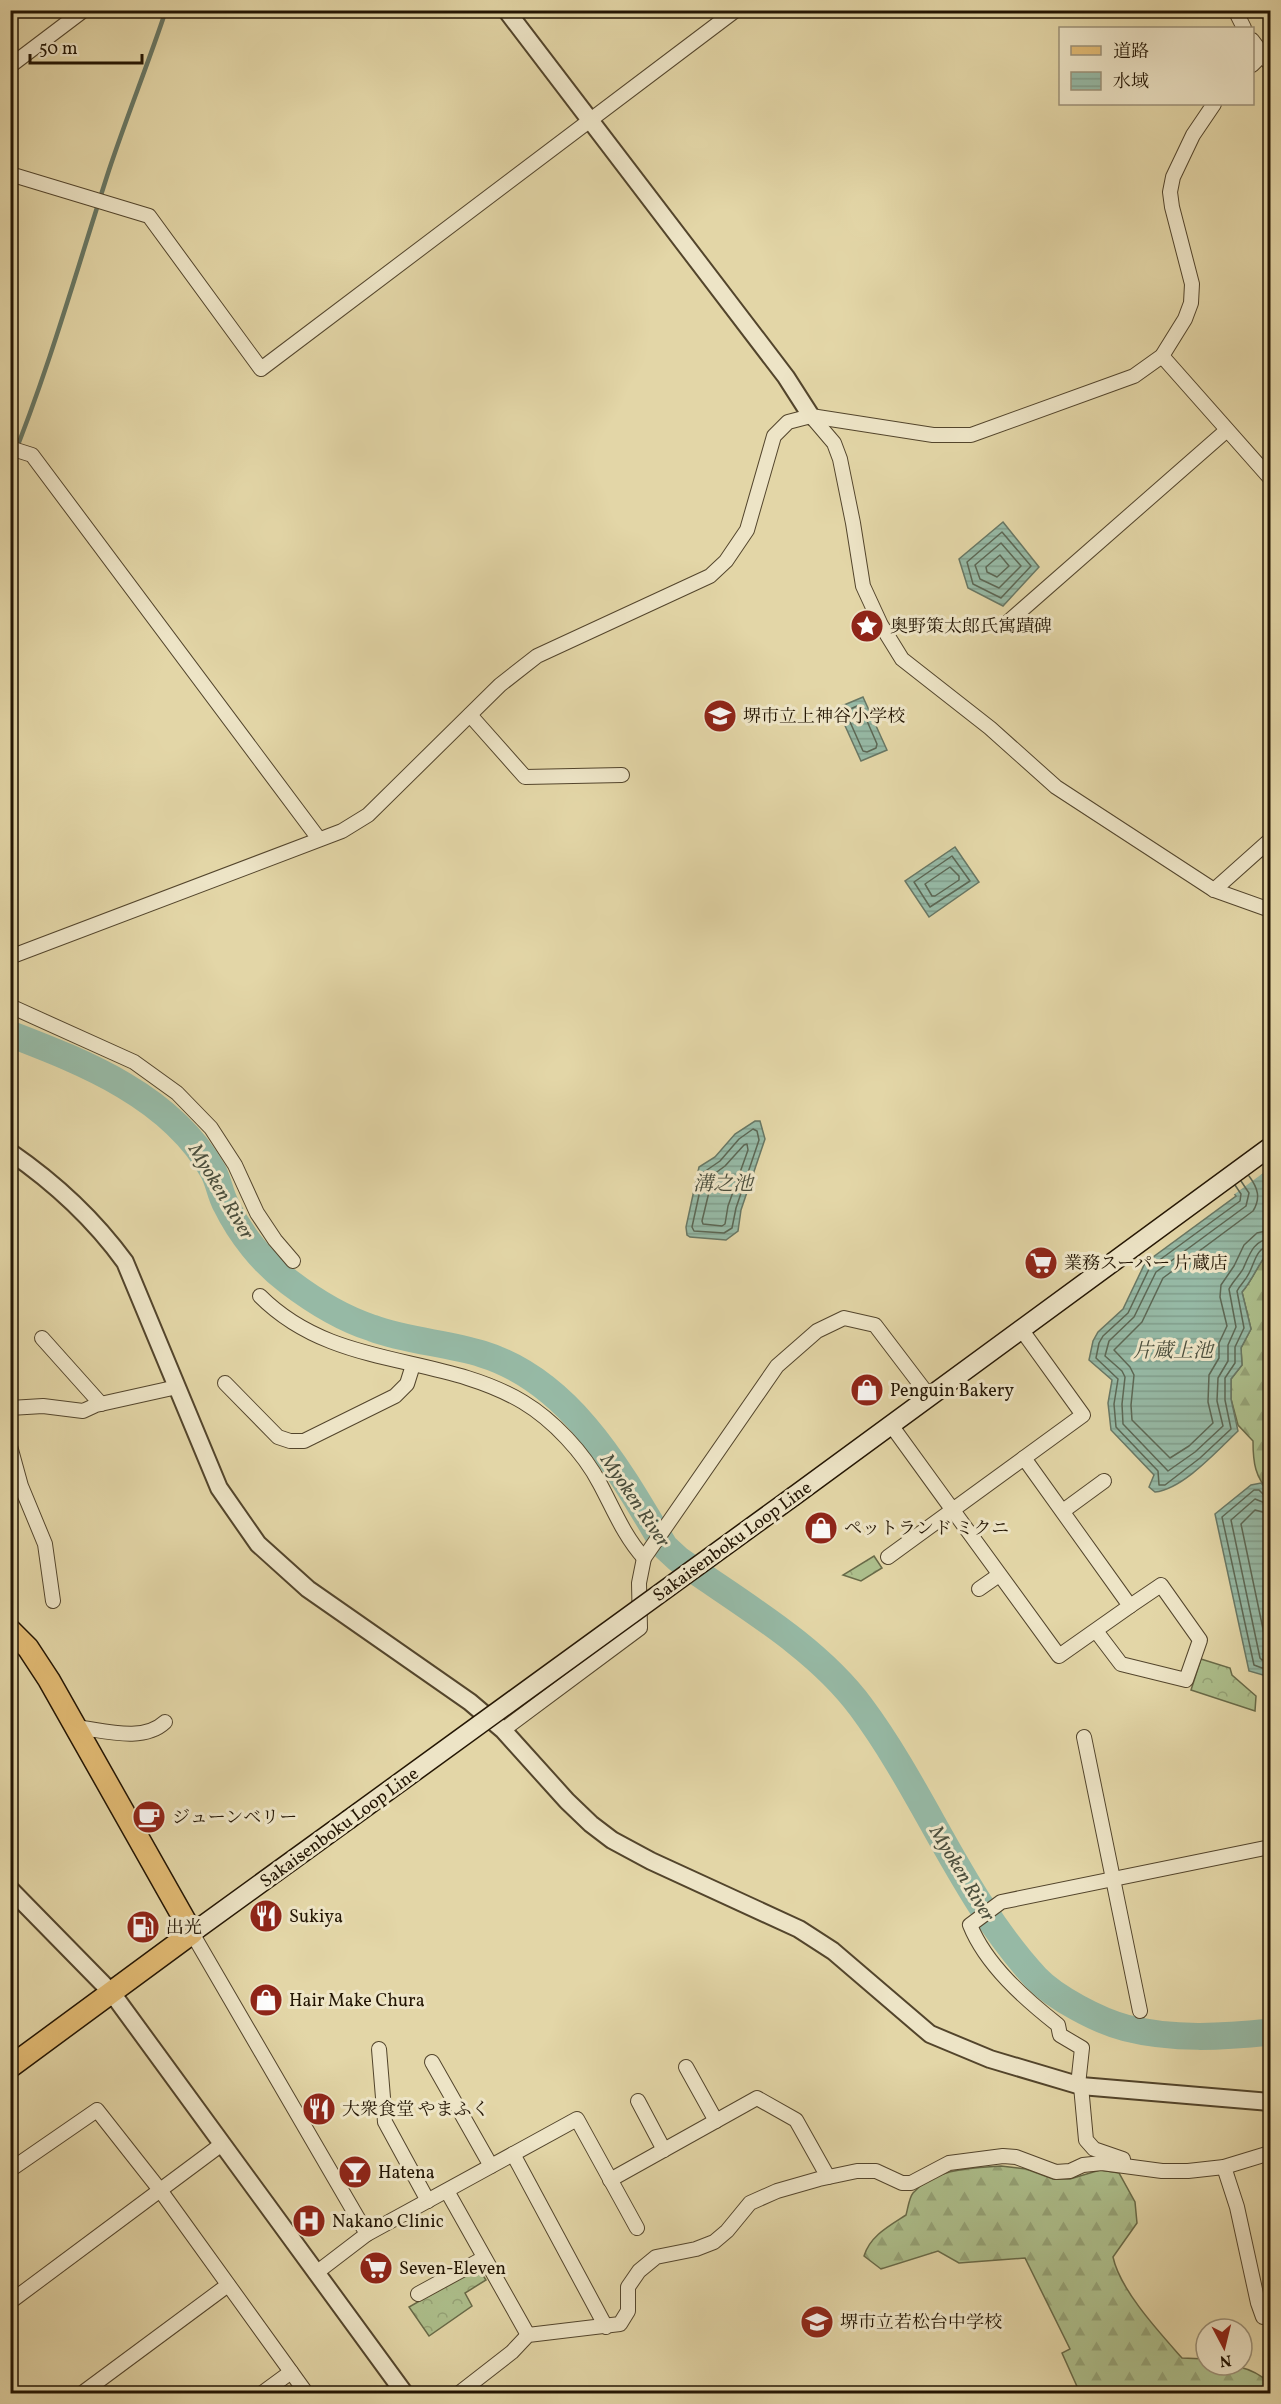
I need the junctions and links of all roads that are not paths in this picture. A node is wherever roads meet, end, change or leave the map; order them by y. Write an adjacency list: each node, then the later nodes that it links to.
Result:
1 (84, 10): 8 (street)
2 (506, 10): 10 (street)
3 (736, 10): 10 (street)
4 (1235, 10): 5 (street)
5 (1244, 27)
6 (1254, 43): 7 (street)
7 (1264, 58)
8 (10, 66)
9 (1213, 105): 12 (street)
10 (589, 121): 11 (street); 13 (street)
11 (10, 174)
12 (1162, 356): 13 (street); 14 (street)
13 (811, 416): 18 (street); 22 (street)
14 (1227, 430): 16 (street); 17 (street)
15 (10, 448): 20 (street)
16 (1270, 478)
17 (1008, 622)
18 (470, 715): 19 (street); 20 (street)
19 (622, 775)
20 (319, 839): 24 (street)
21 (1270, 840): 22 (street)
22 (1214, 890): 23 (street)
23 (1270, 910)
24 (10, 957)
25 (10, 1006): 28 (street)
26 (1270, 1147): 30 (main road, Sakaisenboku Loop Line)
27 (10, 1152): 34 (street)
28 (293, 1261)
29 (260, 1296): 32 (street)
30 (1021, 1329): 35 (main road, Sakaisenboku Loop Line); 40 (street)
31 (42, 1338): 36 (street)
32 (413, 1365): 33 (street); 45 (street)
33 (225, 1383)
34 (177, 1388): 36 (street); 54 (street)
35 (929, 1396): 38 (main road, Sakaisenboku Loop Line); 45 (street)
36 (101, 1404): 37 (street)
37 (10, 1408)
38 (891, 1425): 42 (street); 59 (main road, Sakaisenboku Loop Line, bridge)
39 (10, 1446): 48 (street)
40 (1024, 1458): 42 (street); 43 (street)
41 (1104, 1481): 43 (street)
42 (952, 1510): 44 (street); 46 (street)
43 (1063, 1511): 49 (street)
44 (888, 1557)
45 (644, 1558): 54 (street)
46 (999, 1575): 47 (street); 51 (street)
47 (979, 1589)
48 (53, 1601)
49 (1130, 1606): 51 (street); 51 (street)
50 (10, 1630): 53 (main road)
51 (1096, 1631)
52 (165, 1722): 53 (street)
53 (75, 1727): 59 (main road)
54 (503, 1730): 66 (street)
55 (1084, 1737): 57 (street)
56 (1270, 1847): 57 (street)
57 (1114, 1879): 61 (street); 66 (street)
58 (10, 1889): 60 (street)
59 (192, 1933): 60 (main road); 84 (street)
60 (112, 1993): 64 (main road); 70 (street)
61 (1140, 2012)
62 (379, 2049): 82 (street)
63 (432, 2062): 74 (street)
64 (10, 2067)
65 (686, 2067): 69 (street)
66 (1079, 2085): 68 (street); 76 (street)
67 (638, 2101): 71 (street)
68 (1270, 2102)
69 (716, 2121): 71 (street); 78 (street)
70 (222, 2144): 80 (street); 86 (street)
71 (664, 2150): 79 (street)
72 (1270, 2153): 75 (street)
73 (513, 2154): 74 (street); 79 (street); 91 (street)
74 (491, 2166): 81 (street)
75 (1224, 2167): 76 (street); 90 (street)
76 (1148, 2168): 78 (street)
77 (10, 2170): 80 (street)
78 (828, 2177): 91 (street)
79 (610, 2180): 83 (street)
80 (160, 2190): 87 (street); 89 (street)
81 (447, 2191): 82 (street); 85 (street)
82 (428, 2201): 84 (street)
83 (637, 2229)
84 (367, 2234): 86 (street)
85 (484, 2258): 88 (street); 92 (street)
86 (316, 2273): 97 (street)
87 (228, 2285): 93 (street); 94 (street)
88 (418, 2294)
89 (10, 2302)
90 (1270, 2314)
91 (606, 2327): 92 (street)
92 (528, 2336): 98 (street)
93 (291, 2372): 95 (street); 96 (street)
94 (81, 2394)
95 (261, 2394)
96 (307, 2394)
97 (405, 2394)
98 (458, 2394)

